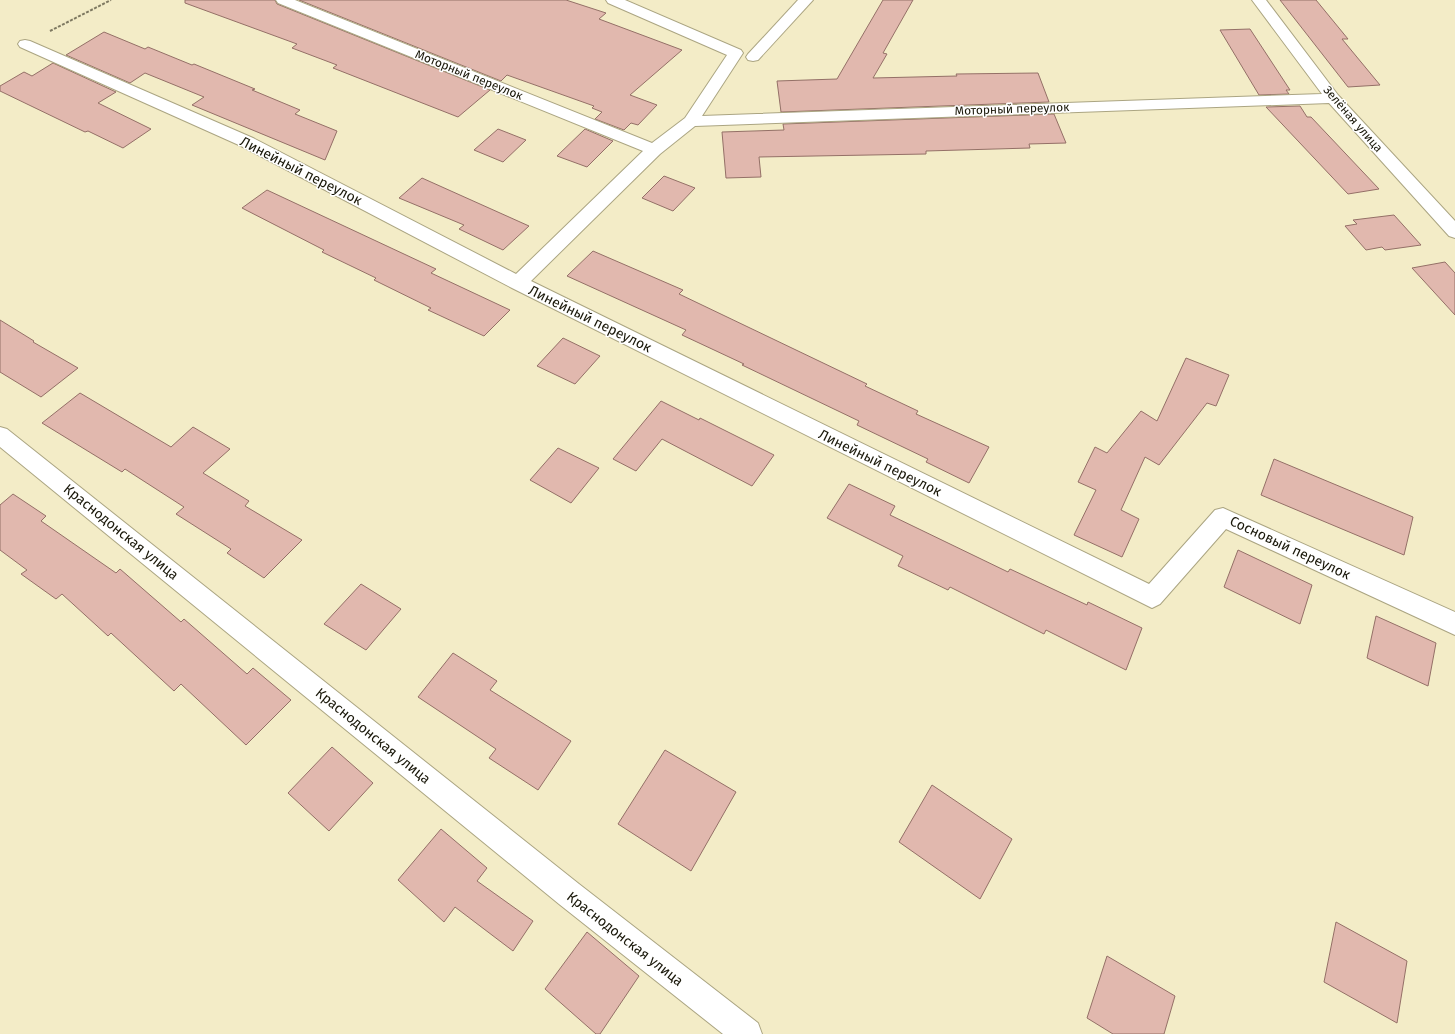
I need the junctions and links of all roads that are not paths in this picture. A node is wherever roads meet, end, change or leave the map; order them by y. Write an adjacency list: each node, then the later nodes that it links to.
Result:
1 (283, 0): 9 (street, Моторный переулок)
2 (613, 0): 8 (street)
3 (806, 0): 6 (street)
4 (1259, 0): 7 (street, Зелёная улица)
5 (26, 44): 11 (street, Линейный переулок)
6 (753, 57)
7 (1333, 98): 8 (street, Моторный переулок); 10 (street, Зелёная улица)
8 (691, 120): 9 (street)
9 (654, 150): 11 (street)
10 (1455, 232)
11 (518, 283): 13 (street, Линейный переулок)
12 (0, 435): 15 (street, Краснодонская улица)
13 (1152, 597): 14 (street, Сосновый переулок)
14 (1455, 624)
15 (747, 1034)

